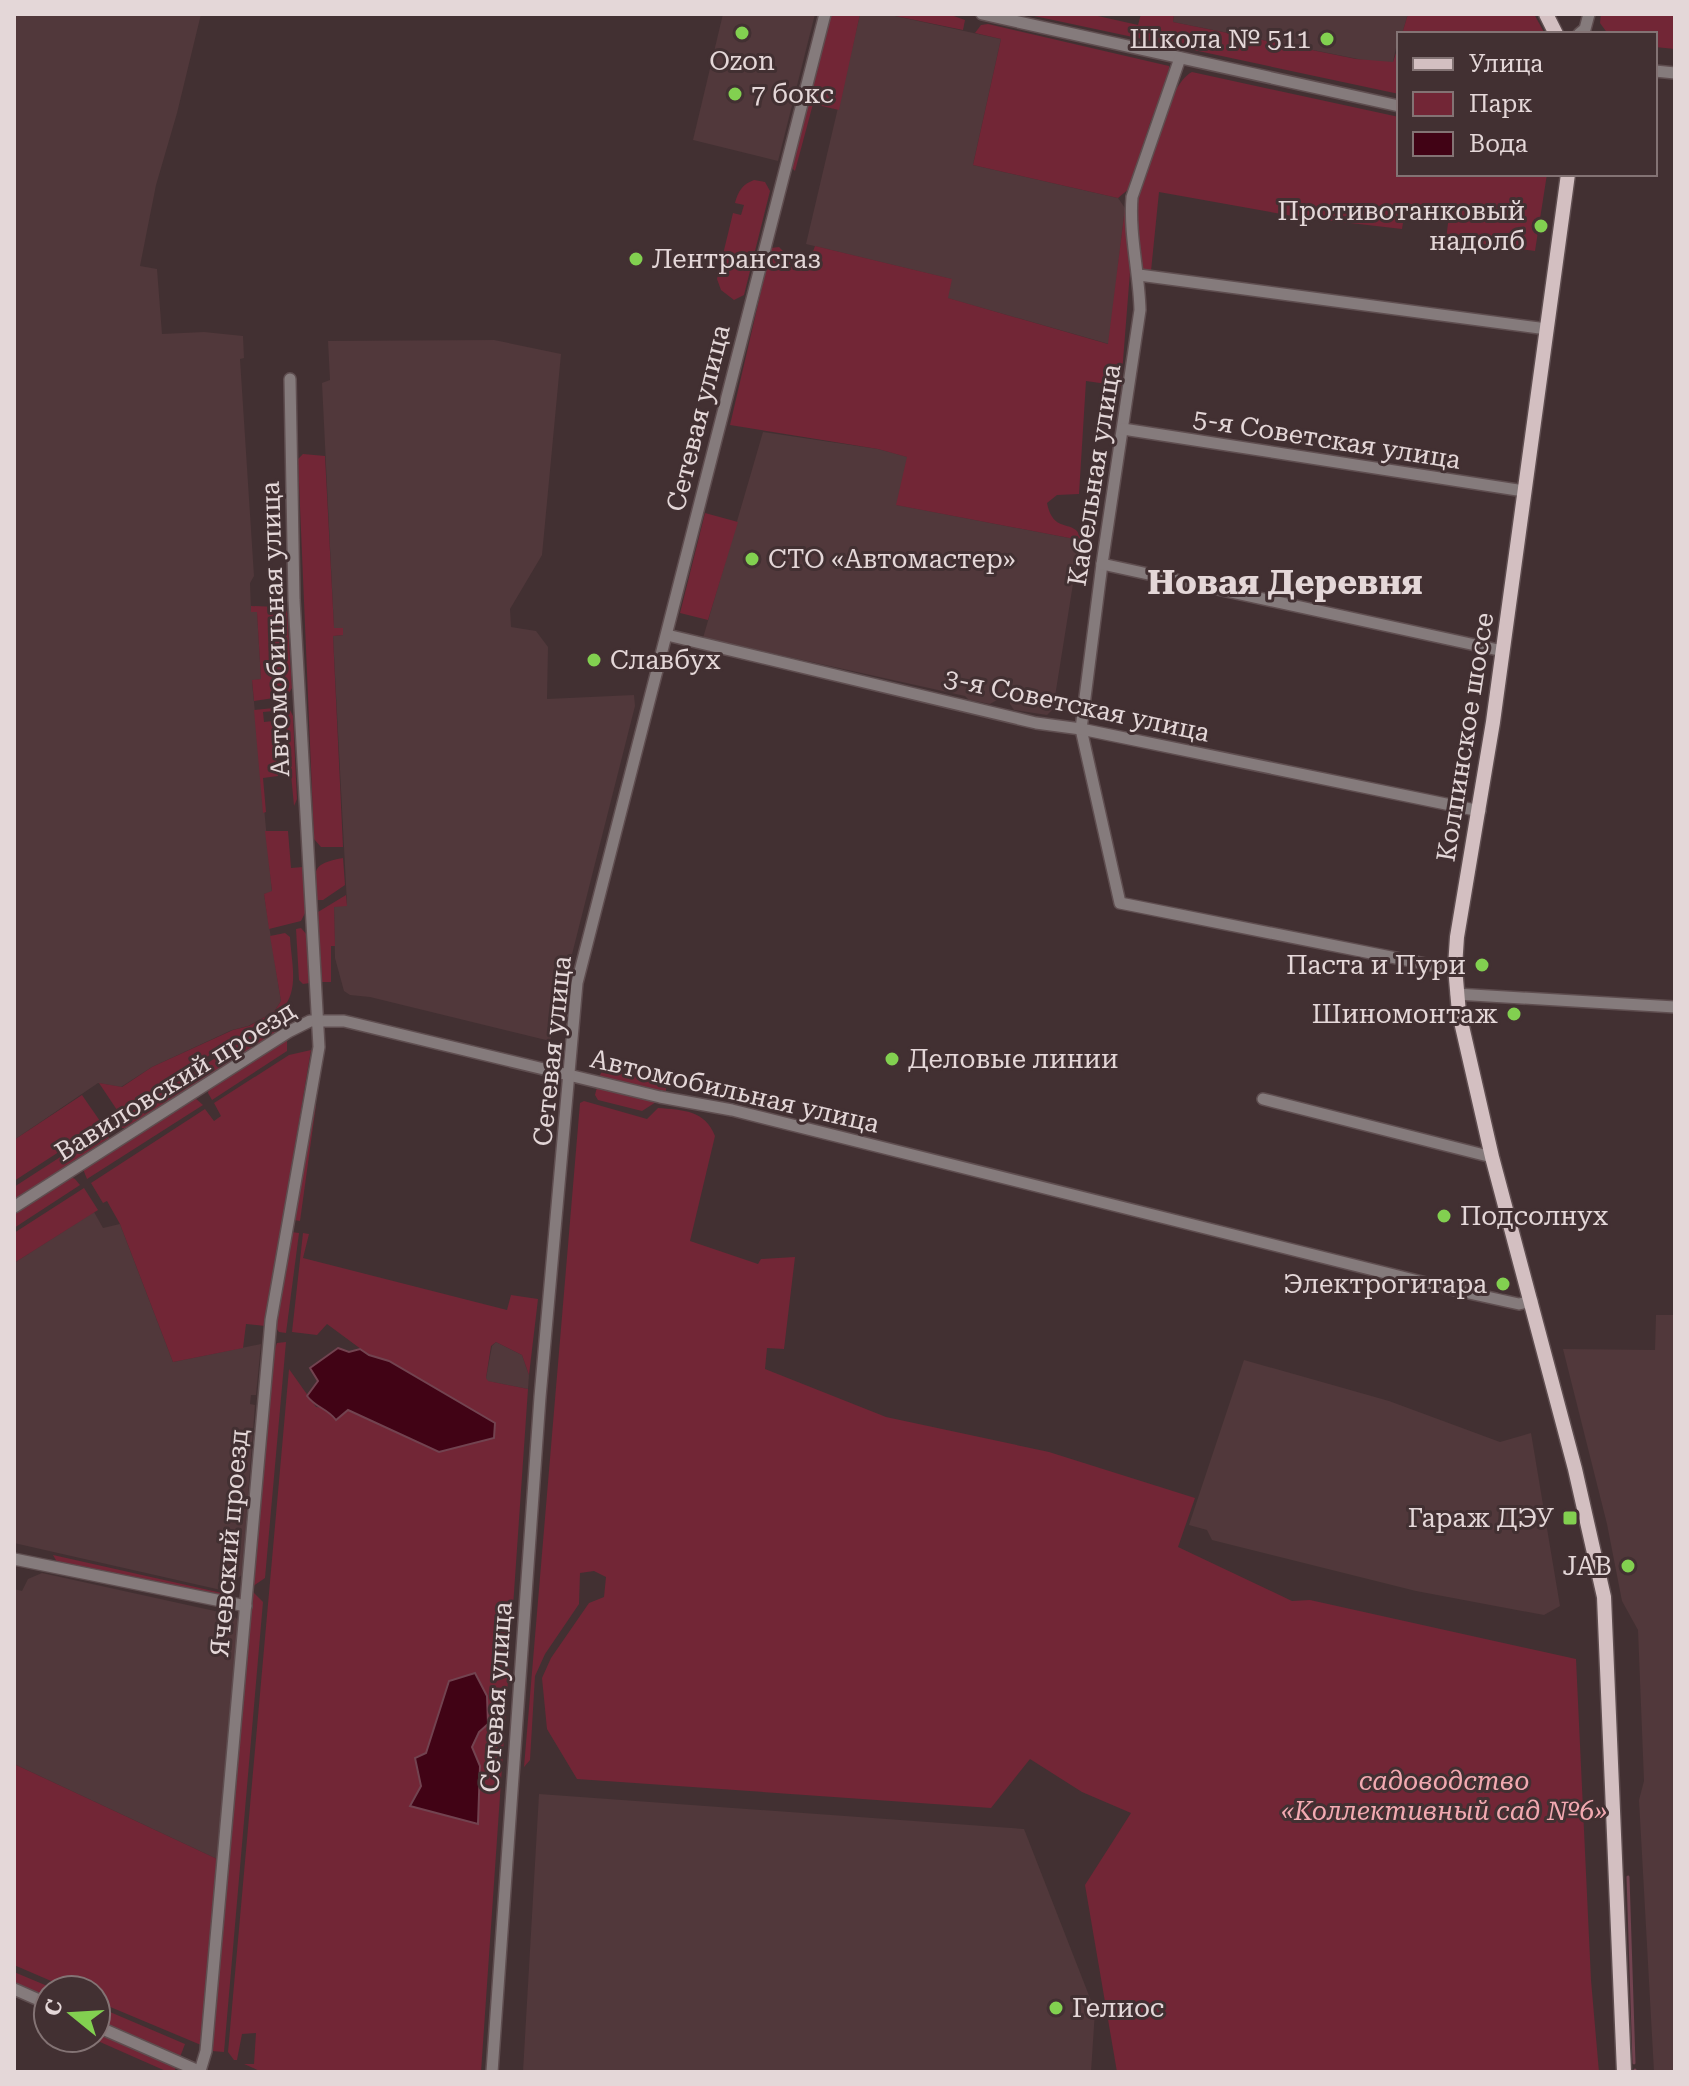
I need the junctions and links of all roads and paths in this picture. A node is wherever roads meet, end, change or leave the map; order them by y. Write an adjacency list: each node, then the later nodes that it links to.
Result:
1 (825, 14): 16 (street, Сетевая улица)
2 (982, 14): 7 (street)
3 (1546, 14): 5 (main road)
4 (1589, 14): 6 (street)
5 (1555, 32)
6 (1581, 32)
7 (1180, 58): 8 (street); 10 (street, Кабельная улица)
8 (1397, 106)
9 (1568, 176): 11 (main road, Колпинское шоссе)
10 (1139, 275): 11 (street); 13 (street, Кабельная улица)
11 (1547, 329): 14 (main road, Колпинское шоссе)
12 (290, 379): 23 (street, Автомобильная улица)
13 (1123, 429): 14 (street, 5-я Советская улица); 15 (street, Кабельная улица)
14 (1524, 491): 17 (main road, Колпинское шоссе)
15 (1102, 564): 17 (street); 18 (street, Кабельная улица)
16 (667, 635): 18 (street, 3-я Советская улица); 24 (street, Сетевая улица)
17 (1503, 651): 19 (main road, Колпинское шоссе)
18 (1081, 729): 19 (street, 3-я Советская улица); 20 (street, Кабельная улица)
19 (1480, 811): 20 (main road, Колпинское шоссе)
20 (1455, 967): 21 (main road, Колпинское шоссе)
21 (1456, 994): 22 (street); 26 (main road, Колпинское шоссе)
22 (1675, 1007)
23 (318, 1021): 24 (street, Автомобильная улица); 27 (street, Вавиловский проезд); 30 (street, Ячевский проезд)
24 (570, 1075): 28 (street, Автомобильная улица); 34 (street, Сетевая улица)
25 (1263, 1099): 26 (street)
26 (1492, 1157): 28 (main road, Колпинское шоссе)
27 (14, 1207)
28 (1532, 1301): 35 (main road, Колпинское шоссе)
29 (14, 1559): 30 (street)
30 (246, 1606): 33 (street, Ячевский проезд)
31 (112, 2034): 32 (street)
32 (179, 2067): 33 (street)
33 (200, 2072)
34 (492, 2072)
35 (1624, 2072)

